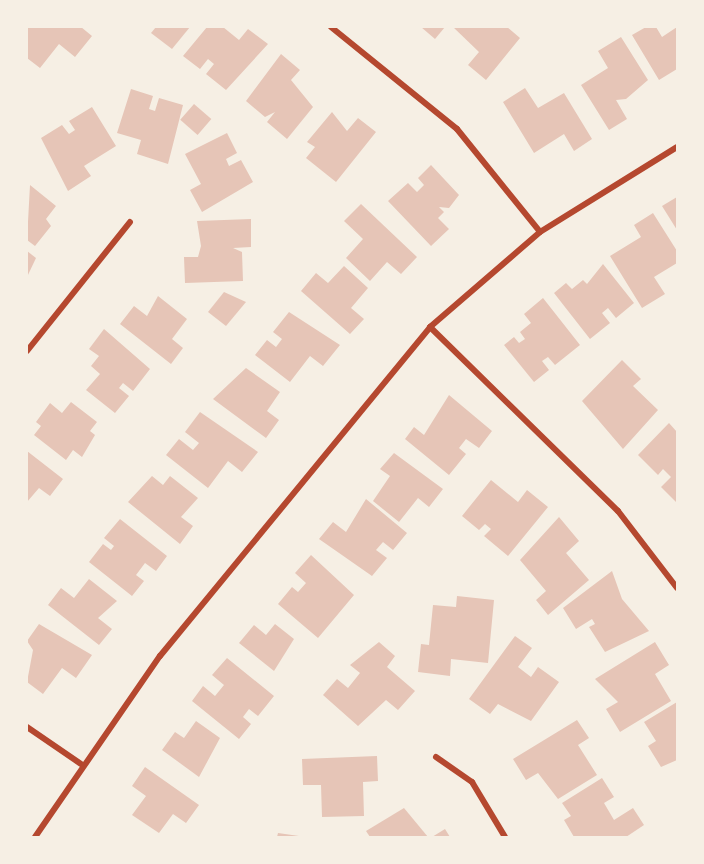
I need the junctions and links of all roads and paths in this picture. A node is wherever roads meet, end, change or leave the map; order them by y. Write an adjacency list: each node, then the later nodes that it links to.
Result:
1 (331, 27): 4 (street)
2 (677, 147): 4 (street)
3 (130, 222): 6 (street)
4 (540, 232): 5 (street)
5 (430, 327): 7 (street); 10 (street)
6 (27, 351)
7 (677, 588)
8 (27, 727): 10 (street)
9 (436, 757): 12 (street)
10 (81, 764): 11 (street)
11 (35, 837)
12 (505, 837)

